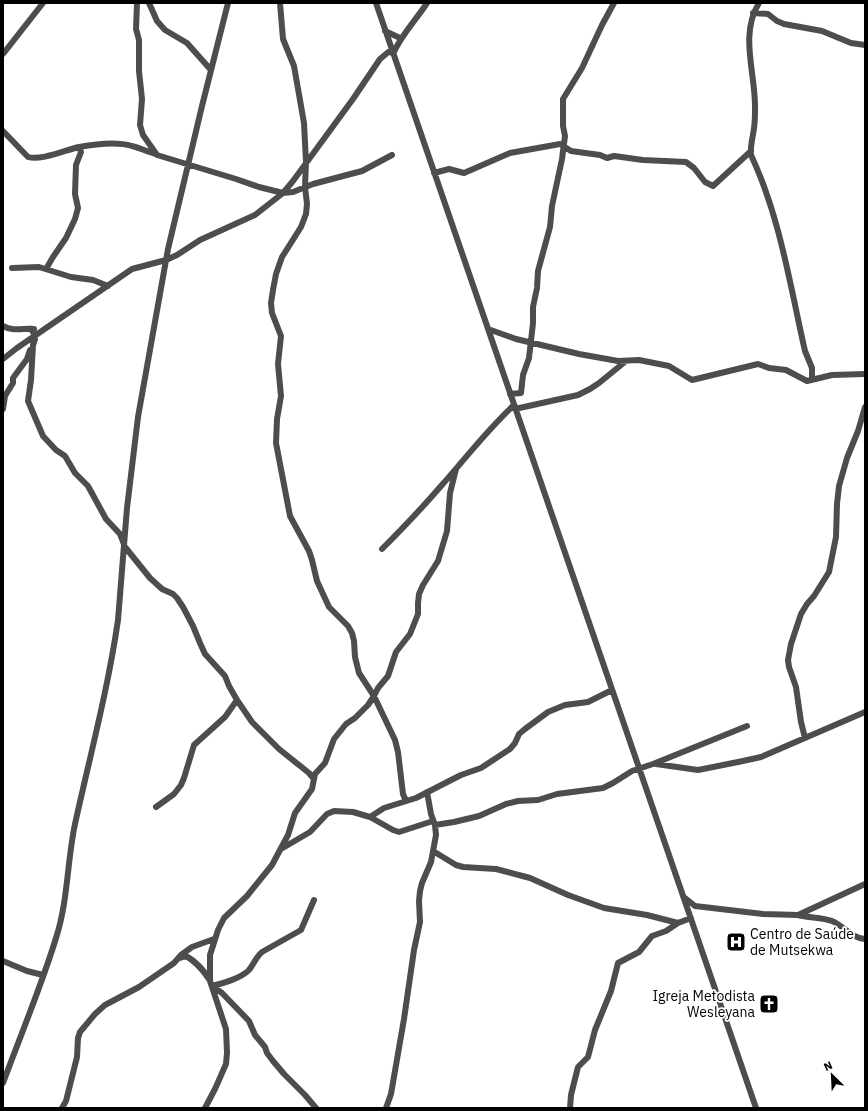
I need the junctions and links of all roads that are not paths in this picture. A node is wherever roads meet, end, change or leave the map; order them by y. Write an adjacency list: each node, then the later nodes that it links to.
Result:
1 (44, 3): 15 (street)
2 (137, 3): 21 (street)
3 (149, 3): 16 (street)
4 (228, 3): 16 (street)
5 (280, 3): 23 (street)
6 (376, 3): 11 (street)
7 (427, 3): 12 (street)
8 (614, 3): 18 (street)
9 (759, 3): 10 (street)
10 (753, 13): 13 (street); 20 (street)
11 (385, 31): 12 (street); 14 (street)
12 (400, 38): 14 (street)
13 (865, 45)
14 (392, 52): 23 (street); 25 (street)
15 (3, 54)
16 (211, 70): 24 (street)
17 (3, 131): 19 (street)
18 (564, 146): 20 (street); 25 (street); 37 (street)
19 (79, 147): 21 (street); 30 (street)
20 (750, 150): 42 (street)
21 (157, 155): 24 (street)
22 (392, 155): 26 (street)
23 (306, 162): 26 (street); 27 (street)
24 (189, 165): 27 (street); 28 (street)
25 (434, 173): 35 (street)
26 (305, 187): 27 (street); 51 (street)
27 (283, 193): 28 (street)
28 (166, 260): 31 (street); 48 (street)
29 (12, 268): 30 (street)
30 (46, 269): 31 (street)
31 (108, 286): 33 (street)
32 (3, 326): 34 (street)
33 (46, 328): 34 (street); 36 (street)
34 (31, 329): 36 (street)
35 (488, 329): 37 (street); 43 (street)
36 (35, 335): 38 (street); 39 (street)
37 (531, 342): 40 (street); 43 (street)
38 (33, 345): 46 (street); 48 (street)
39 (3, 359)
40 (626, 361): 42 (street); 44 (street)
41 (865, 374): 42 (street)
42 (812, 380)
43 (510, 394): 44 (street)
44 (515, 407): 47 (street); 50 (street)
45 (865, 407): 55 (street)
46 (3, 409)
47 (456, 468): 49 (street); 51 (street)
48 (125, 546): 52 (street); 79 (street)
49 (382, 548)
50 (612, 690): 56 (street); 61 (street)
51 (374, 696): 60 (street); 62 (street)
52 (237, 700): 60 (street); 63 (street)
53 (865, 712): 55 (street)
54 (747, 726): 57 (street)
55 (805, 738): 57 (street)
56 (636, 759): 58 (street); 59 (street)
57 (653, 764): 58 (street)
58 (639, 768): 59 (street); 69 (street)
59 (632, 771): 65 (street)
60 (314, 779): 67 (street)
61 (428, 792): 62 (street); 65 (street)
62 (406, 801): 64 (street)
63 (156, 807)
64 (370, 817): 65 (street); 67 (street)
65 (434, 823): 66 (street)
66 (433, 851): 74 (street); 86 (street)
67 (279, 852): 75 (street)
68 (865, 884): 72 (street)
69 (683, 896): 71 (street); 73 (street)
70 (314, 900): 80 (street)
71 (695, 906): 72 (street); 73 (street)
72 (798, 915): 76 (street)
73 (690, 916): 74 (street); 88 (street)
74 (678, 923): 87 (street)
75 (214, 939): 77 (street); 80 (street)
76 (865, 939)
77 (178, 959): 80 (street); 83 (street)
78 (3, 961): 79 (street)
79 (43, 975): 81 (street)
80 (211, 983): 84 (street); 85 (street)
81 (6, 1067): 82 (street)
82 (3, 1083)
83 (62, 1108)
84 (205, 1108)
85 (316, 1108)
86 (386, 1108)
87 (570, 1108)
88 (756, 1108)

